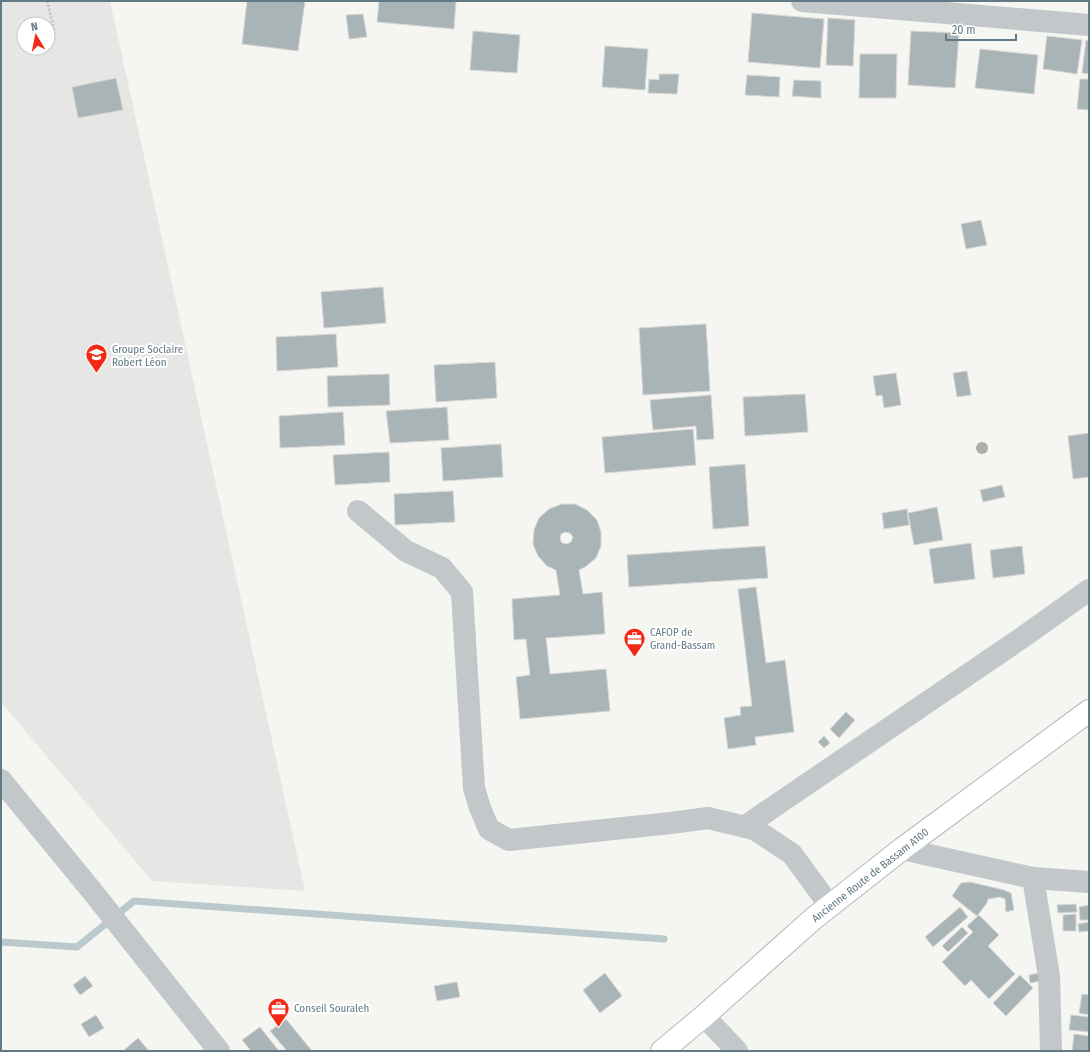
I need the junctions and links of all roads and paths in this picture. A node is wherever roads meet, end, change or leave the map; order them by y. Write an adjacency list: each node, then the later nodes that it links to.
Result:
1 (47, 1): 4 (path)
2 (802, 1): 3 (street)
3 (1016, 10): 5 (street)
4 (51, 16)
5 (1089, 25)
6 (358, 511): 10 (street)
7 (1089, 590): 10 (street)
8 (1089, 712): 11 (main road, Ancienne Route de Bassam A100)
9 (1, 780): 16 (street)
10 (744, 827): 14 (street)
11 (902, 849): 12 (street); 14 (main road, Ancienne Route de Bassam A100)
12 (1033, 878): 13 (street); 19 (street)
13 (1089, 882)
14 (830, 906): 15 (main road, Ancienne Route de Bassam A100)
15 (704, 1016): 17 (main road, Ancienne Route de Bassam A100); 18 (street)
16 (213, 1049)
17 (662, 1051)
18 (737, 1051)
19 (1051, 1051)

